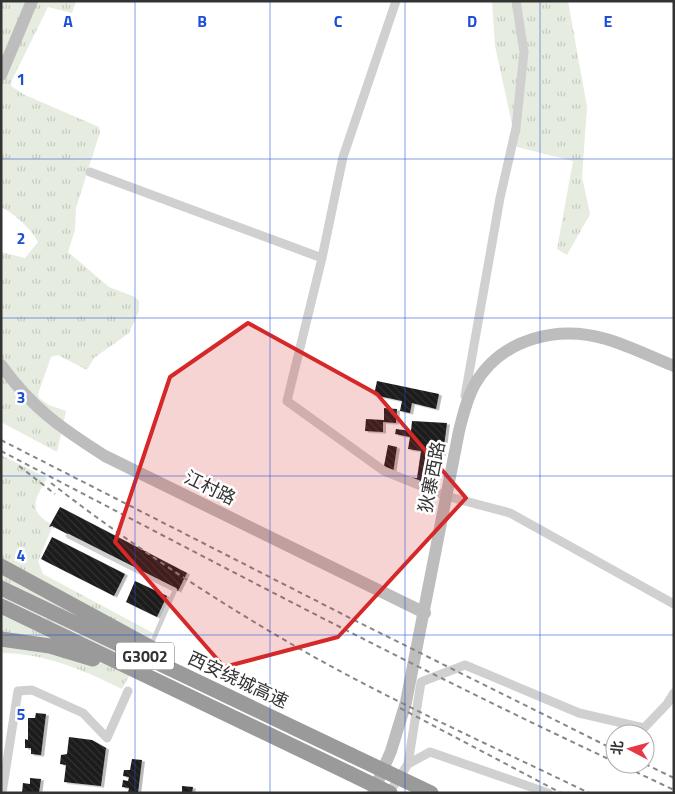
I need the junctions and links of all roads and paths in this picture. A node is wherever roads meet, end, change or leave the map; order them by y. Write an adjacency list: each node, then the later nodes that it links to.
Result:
1 (32, 1): 4 (main road)
2 (396, 1): 6 (street)
3 (516, 1): 9 (street)
4 (1, 75)
5 (90, 172): 6 (street)
6 (322, 258): 10 (street)
7 (1, 365): 16 (main road, 江村路)
8 (674, 366): 9 (main road, 狄寨西路)
9 (459, 431): 10 (main road, 狄寨西路)
10 (446, 496): 14 (street); 16 (main road, 狄寨西路)
11 (68, 536): 18 (lane)
12 (1, 566): 22 (highway)
13 (1, 588): 22 (highway, 西安绕城高速 / G3002)
14 (674, 604)
15 (1, 606): 21 (highway, 西安绕城高速 / G3002)
16 (425, 613): 25 (main road, 狄寨西路)
17 (1, 639): 21 (highway)
18 (152, 640)
19 (128, 691): 24 (street)
20 (674, 693): 23 (street)
21 (181, 694): 26 (highway, 西安绕城高速 / G3002, bridge)
22 (290, 725): 27 (highway, 西安绕城高速 / G3002, bridge)
23 (408, 764): 26 (street); 28 (street)
24 (2, 793)
25 (373, 793)
26 (390, 793)
27 (431, 793)
28 (548, 793)

